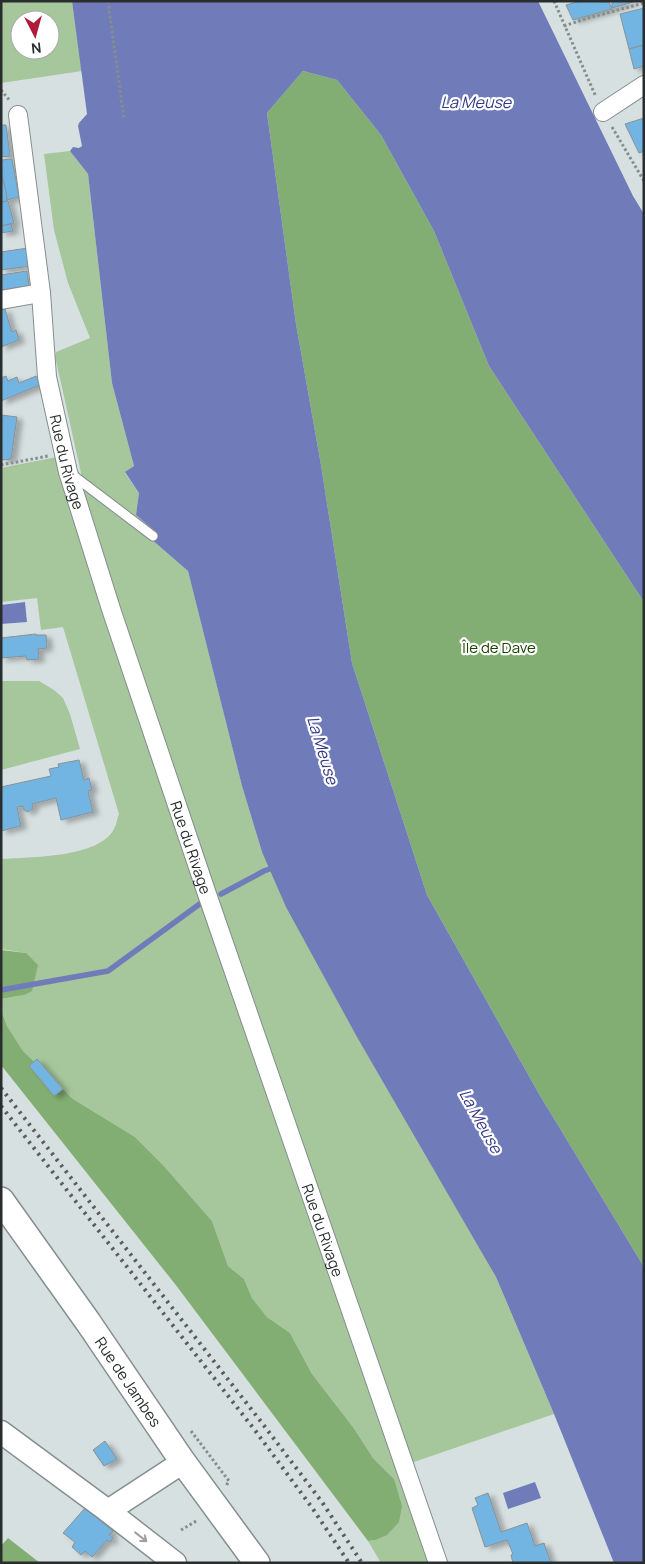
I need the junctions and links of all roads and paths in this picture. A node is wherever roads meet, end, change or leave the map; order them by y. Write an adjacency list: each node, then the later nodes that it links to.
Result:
1 (108, 1): 8 (path)
2 (554, 1): 4 (path)
3 (644, 3): 4 (path)
4 (564, 26): 6 (path)
5 (644, 85): 6 (street)
6 (603, 112): 9 (path)
7 (18, 115): 10 (street, Rue du Rivage)
8 (124, 119)
9 (644, 181)
10 (41, 293): 11 (street); 12 (street, Rue du Rivage)
11 (1, 300)
12 (63, 453): 13 (path); 14 (street, Rue du Rivage)
13 (1, 465)
14 (68, 472): 15 (lane); 22 (street, Rue du Rivage)
15 (153, 536)
16 (1, 1200): 18 (main road, Rue de Jambes)
17 (1, 1432): 19 (street)
18 (183, 1462): 19 (street); 21 (main road, Rue de Jambes)
19 (108, 1511): 20 (street, one-way to 20)
20 (174, 1563)
21 (257, 1563)
22 (438, 1563)

